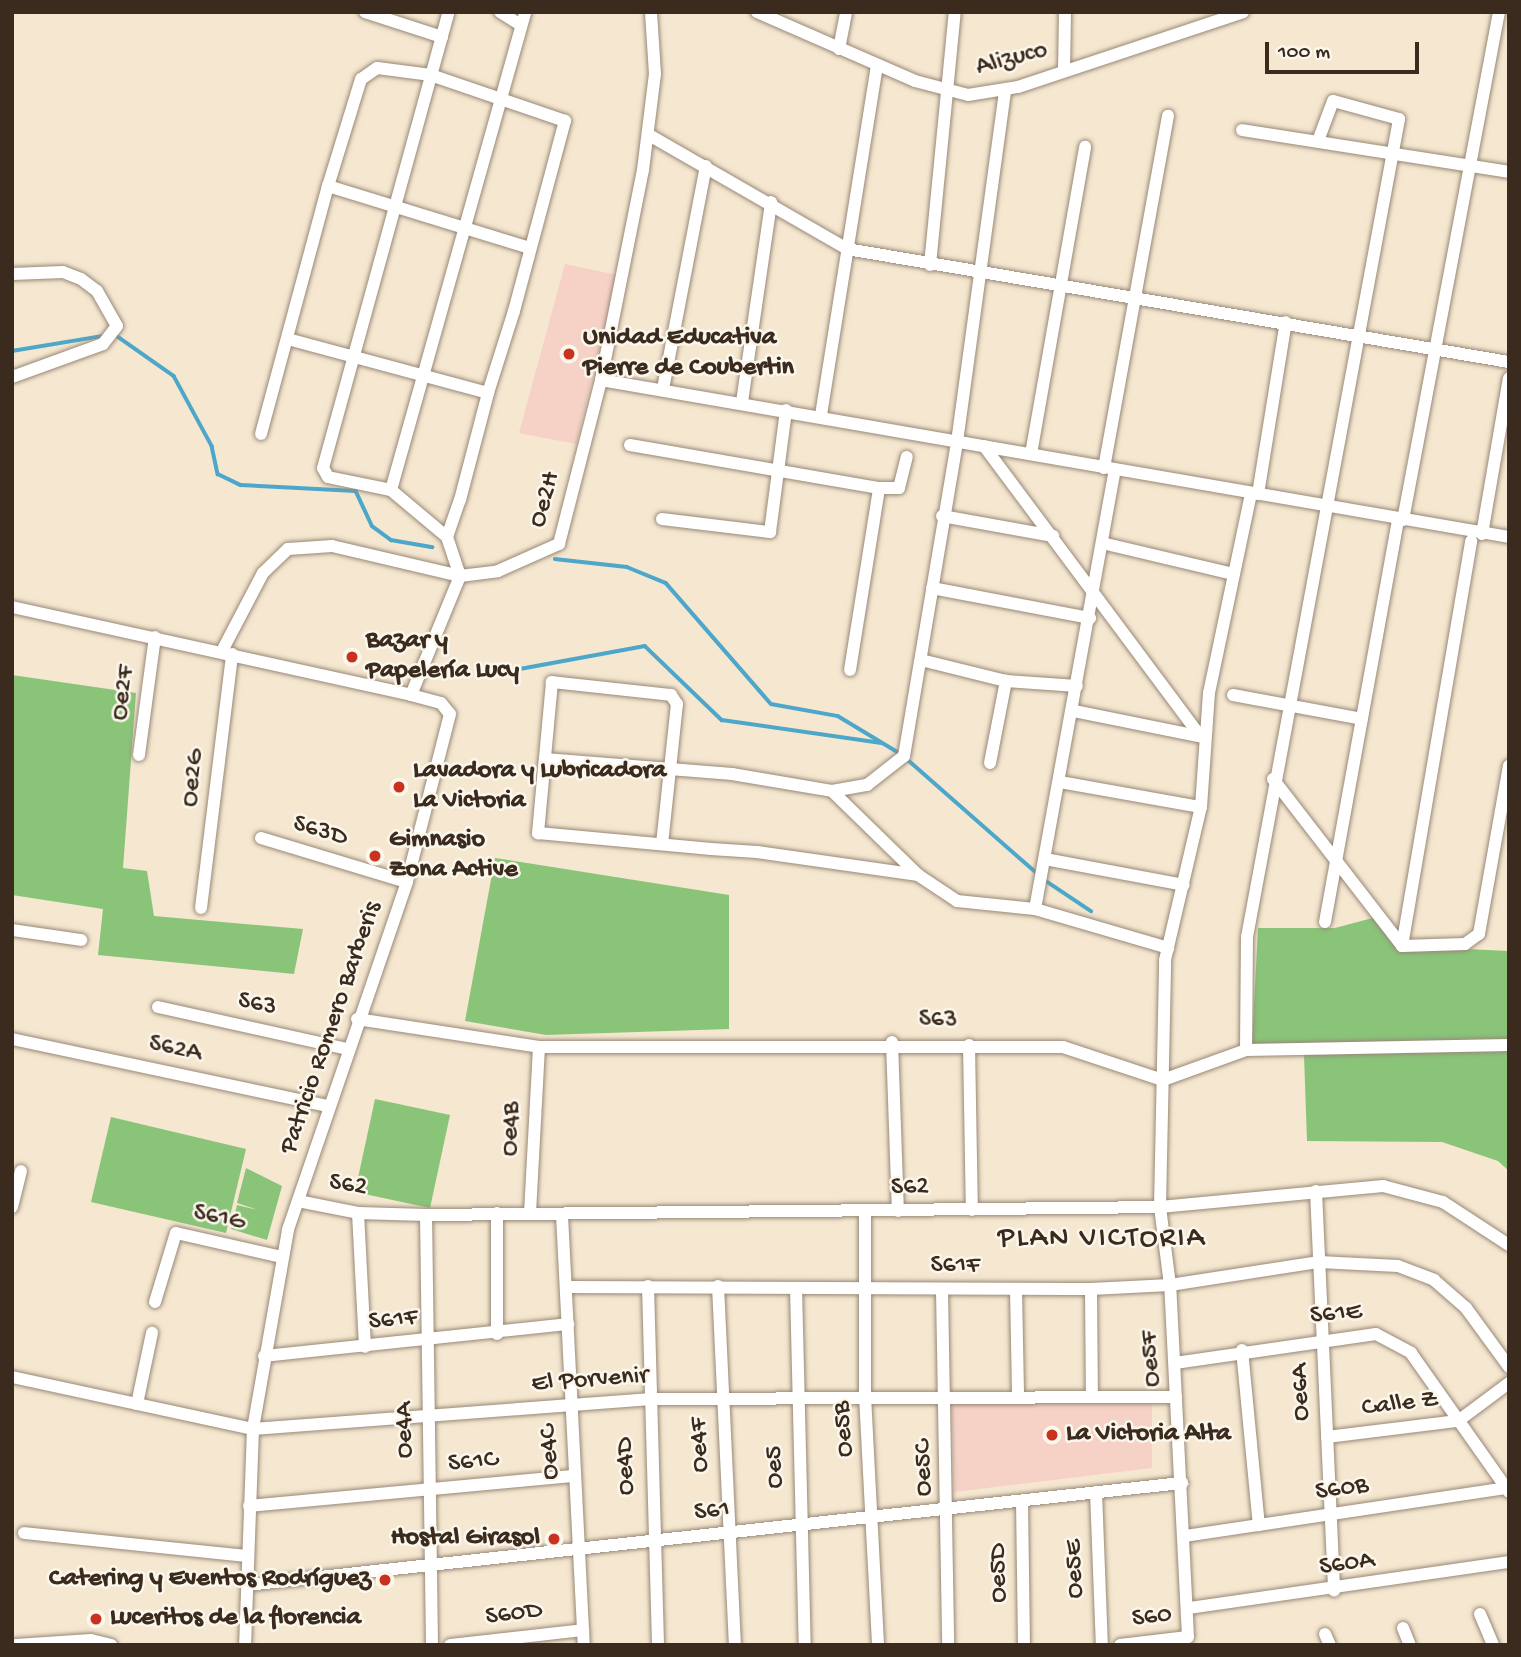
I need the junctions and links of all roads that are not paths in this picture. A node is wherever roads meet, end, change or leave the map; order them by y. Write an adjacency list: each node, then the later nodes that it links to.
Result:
1 (365, 12): 12 (street)
2 (449, 12): 12 (street)
3 (500, 12): 11 (street)
4 (650, 12): 22 (street, Oe2H)
5 (757, 12): 13 (street, Alizuco)
6 (846, 12): 13 (street)
7 (954, 12): 18 (street)
8 (1065, 12): 15 (street)
9 (1243, 12): 15 (street, Alizuco)
10 (1499, 12): 27 (street)
11 (523, 19): 19 (street)
12 (442, 37): 16 (street)
13 (839, 49): 14 (street, Alizuco)
14 (877, 65): 18 (street, Alizuco); 34 (street)
15 (1064, 71): 17 (street, Alizuco)
16 (431, 75): 19 (street); 29 (street); 31 (street)
17 (1005, 90): 18 (street, Alizuco); 36 (street)
18 (951, 92): 35 (street)
19 (501, 97): 32 (street); 33 (street)
20 (1168, 116): 39 (street)
21 (1242, 130): 23 (street)
22 (649, 135): 26 (street); 49 (street, Oe2H)
23 (1318, 141): 25 (street); 25 (street)
24 (1085, 147): 38 (street)
25 (1394, 155): 27 (street); 41 (street)
26 (706, 166): 30 (street); 50 (street)
27 (1467, 166): 28 (street); 43 (street)
28 (1509, 172)
29 (328, 186): 31 (street); 42 (street)
30 (771, 202): 34 (street); 52 (street)
31 (393, 210): 32 (street); 44 (street)
32 (464, 229): 33 (street); 46 (street)
33 (530, 248): 51 (street)
34 (846, 249): 35 (street); 54 (street)
35 (930, 265): 36 (street)
36 (978, 272): 38 (street); 56 (street)
37 (12, 274): 47 (street)
38 (1062, 288): 39 (street); 59 (street)
39 (1135, 302): 40 (street); 61 (street)
40 (1286, 322): 41 (street); 65 (street, Oe5F)
41 (1360, 337): 43 (street); 66 (street)
42 (288, 339): 44 (street); 55 (street)
43 (1435, 351): 45 (street); 69 (street)
44 (352, 358): 46 (street); 64 (street)
45 (1509, 362)
46 (421, 372): 51 (street); 64 (street)
47 (12, 377)
48 (1509, 378): 72 (street)
49 (601, 380): 50 (street); 76 (street, Oe2H)
50 (663, 389): 52 (street)
51 (488, 393): 70 (street)
52 (742, 402): 53 (street)
53 (786, 410): 54 (street); 62 (street)
54 (821, 415): 56 (street)
55 (261, 434)
56 (957, 442): 58 (street); 67 (street)
57 (629, 445): 62 (street)
58 (984, 446): 59 (street); 71 (street)
59 (1031, 454): 61 (street)
60 (907, 457): 63 (street)
61 (1110, 469): 65 (street); 74 (street)
62 (779, 470): 63 (street); 68 (street)
63 (879, 488): 84 (street)
64 (391, 490): 70 (street)
65 (1254, 494): 66 (street); 75 (street, Oe5F)
66 (1328, 507): 69 (street); 89 (street)
67 (942, 516): 71 (street); 77 (street)
68 (662, 519)
69 (1401, 520): 72 (street); 91 (street)
70 (447, 537): 76 (street)
71 (1053, 537): 78 (street)
72 (1477, 537): 73 (street); 114 (street)
73 (1509, 537)
74 (1102, 543): 75 (street); 78 (street)
75 (1229, 573): 92 (street, Oe5F)
76 (460, 576): 82 (street, Oe2H); 87 (street)
77 (932, 588): 80 (street); 83 (street)
78 (1095, 591): 80 (street); 92 (street)
79 (12, 607): 81 (street, Patricio Romero Barberis)
80 (1090, 618): 86 (street)
81 (155, 637): 82 (street, Patricio Romero Barberis); 93 (street, Oe2F)
82 (227, 652): 87 (street, Patricio Romero Barberis); 109 (street, Oe2G)
83 (921, 660): 85 (street); 100 (street)
84 (850, 670)
85 (1006, 681): 86 (street); 95 (street)
86 (1077, 686): 90 (street)
87 (411, 695): 107 (street, Patricio Romero Barberis)
88 (1233, 695): 89 (street)
89 (1287, 705): 91 (street); 98 (street)
90 (1074, 712): 92 (street); 99 (street)
91 (1362, 719): 105 (street)
92 (1205, 738): 101 (street, Oe5F)
93 (139, 755)
94 (545, 759): 97 (street); 97 (street); 103 (street)
95 (990, 763)
96 (1509, 766): 114 (street)
97 (666, 770): 100 (street); 103 (street)
98 (1273, 779): 105 (street); 124 (street)
99 (1060, 782): 101 (street); 104 (street)
100 (832, 791): 106 (street)
101 (1201, 807): 108 (street, Oe5F)
102 (261, 838): 107 (street, S63D)
103 (662, 844): 106 (street)
104 (1045, 859): 108 (street); 110 (street)
105 (1336, 859): 111 (street); 114 (street)
106 (918, 875): 110 (street)
107 (407, 882): 117 (street, Patricio Romero Barberis)
108 (1184, 885): 115 (street, Oe5F)
109 (201, 908)
110 (1035, 909): 115 (street)
111 (1325, 922)
112 (12, 930): 113 (street)
113 (80, 940)
114 (1402, 946)
115 (1168, 948): 125 (street, Oe5F)
116 (158, 1007): 123 (street, S63)
117 (357, 1019): 122 (street, S63); 123 (street, Patricio Romero Barberis)
118 (12, 1039): 126 (street, S62A)
119 (892, 1042): 120 (street, S63); 122 (street, S63); 134 (street)
120 (969, 1045): 125 (street, S63); 132 (street)
121 (1509, 1045): 124 (street)
122 (539, 1047): 137 (street, Oe4B)
123 (347, 1049): 126 (street, Patricio Romero Barberis)
124 (1247, 1050): 125 (street)
125 (1163, 1080): 131 (street, Oe5F)
126 (327, 1106): 129 (street, Patricio Romero Barberis)
127 (21, 1171): 130 (street)
128 (1316, 1191): 131 (street, S62); 140 (street, S62); 142 (street, Oe6A)
129 (298, 1201): 135 (street, S62); 141 (street, Patricio Romero Barberis)
130 (12, 1208)
131 (1160, 1208): 132 (street, S62); 143 (street, Oe5F)
132 (972, 1210): 134 (street, S62)
133 (864, 1211): 134 (street, S62); 139 (street, S62); 148 (street, Oe5B)
134 (898, 1211)
135 (358, 1213): 138 (street, S62); 158 (street)
136 (497, 1213): 137 (street, S62); 138 (street, S62); 155 (street)
137 (530, 1213): 139 (street, S62)
138 (426, 1215): 157 (street, Oe4A)
139 (562, 1215): 146 (street, Oe4C)
140 (1509, 1245)
141 (282, 1257): 152 (street, S61G); 160 (street, Patricio Romero Barberis)
142 (1319, 1262): 143 (street, S61F); 156 (street, Oe6A); 162 (street, S61F)
143 (1170, 1285): 150 (street, S61F); 161 (street, Oe5F)
144 (648, 1286): 145 (street, S61F); 146 (street, S61F); 172 (street, Oe4D)
145 (719, 1286): 147 (street, S61F); 167 (street, Oe4F)
146 (567, 1287): 153 (street, Oe4C)
147 (796, 1288): 148 (street, S61F); 169 (street, Oe5)
148 (867, 1289): 151 (street, S61F); 168 (street, Oe5B)
149 (1016, 1289): 150 (street, S61F); 151 (street, S61F); 166 (street)
150 (1091, 1289): 170 (street)
151 (942, 1290): 165 (street, Oe5C)
152 (155, 1302)
153 (568, 1324): 155 (street, S61F); 173 (street, Oe4C)
154 (152, 1333): 174 (street)
155 (497, 1334): 157 (street, S61F)
156 (1322, 1338): 159 (street, S61E); 176 (street, S61E); 178 (street, Oe6A)
157 (428, 1341): 158 (street, S61F); 175 (street, Oe4A)
158 (365, 1347): 160 (street, S61F)
159 (1242, 1350): 161 (street, S61E); 190 (street)
160 (264, 1356): 177 (street, Patricio Romero Barberis)
161 (1175, 1363): 171 (street, Oe5F)
162 (1509, 1367)
163 (12, 1377): 174 (street, El Porvenir)
164 (1509, 1383): 176 (street, Calle Z)
165 (947, 1395): 166 (street, El Porvenir); 168 (street, El Porvenir); 186 (street, Oe5C)
166 (1018, 1395): 170 (street, El Porvenir)
167 (722, 1396): 169 (street, El Porvenir); 172 (street, El Porvenir); 192 (street, Oe4F)
168 (864, 1396): 169 (street, El Porvenir); 188 (street, Oe5B)
169 (797, 1397): 189 (street, Oe5)
170 (1092, 1397): 171 (street, El Porvenir)
171 (1176, 1397): 180 (street, Oe5F)
172 (648, 1399): 173 (street, El Porvenir); 194 (street, Oe4D)
173 (572, 1403): 175 (street, El Porvenir); 179 (street, Oe4C)
174 (137, 1404): 177 (street, El Porvenir)
175 (429, 1418): 177 (street, El Porvenir); 181 (street, Oe4A)
176 (1458, 1421): 178 (street, Calle Z); 182 (street, S61E)
177 (253, 1429): 185 (street, Patricio Romero Barberis)
178 (1326, 1437): 187 (street, Oe6A)
179 (575, 1476): 181 (street, S61C); 195 (street, Oe4C)
180 (1182, 1483): 183 (street, S61); 193 (street, Oe5F)
181 (430, 1490): 185 (street, S61C); 198 (street, Oe4A)
182 (1507, 1490): 187 (street, S60B)
183 (1096, 1492): 184 (street, S61); 219 (street, Oe5E)
184 (1022, 1501): 186 (street, S61); 218 (street, Oe5D)
185 (249, 1506): 196 (street, Patricio Romero Barberis)
186 (949, 1508): 188 (street, S61); 217 (street, Oe5C)
187 (1328, 1515): 190 (street, S60B); 200 (street, Oe6A)
188 (873, 1517): 189 (street, S61); 216 (street, Oe5B)
189 (801, 1525): 192 (street, S61); 215 (street, Oe5)
190 (1259, 1525): 193 (street, S60B)
191 (24, 1533): 196 (street)
192 (727, 1534): 194 (street, S61); 214 (street, Oe4F)
193 (1185, 1536): 201 (street, Oe5F)
194 (652, 1542): 195 (street, S61); 213 (street, Oe4D)
195 (579, 1549): 198 (street, S61); 204 (street, Oe4C)
196 (248, 1556): 199 (street, Patricio Romero Barberis)
197 (1509, 1562): 200 (street, S60A)
198 (431, 1565): 199 (street, S61); 210 (street, Oe4A)
199 (247, 1585): 209 (street, Patricio Romero Barberis)
200 (1334, 1591): 201 (street, S60A)
201 (1189, 1608): 205 (street, Oe5F)
202 (1480, 1614): 222 (street)
203 (1403, 1628): 221 (street)
204 (583, 1630): 211 (street, S60D); 212 (street, Oe4C)
205 (1188, 1637): 206 (street, S60)
206 (1164, 1642): 220 (street, S60)
207 (16, 1645): 208 (street)
208 (111, 1645)
209 (245, 1645)
210 (432, 1645)
211 (450, 1645)
212 (584, 1645)
213 (658, 1645)
214 (735, 1645)
215 (805, 1645)
216 (878, 1645)
217 (948, 1645)
218 (1024, 1645)
219 (1102, 1645)
220 (1121, 1645)
221 (1410, 1645)
222 (1493, 1645)

